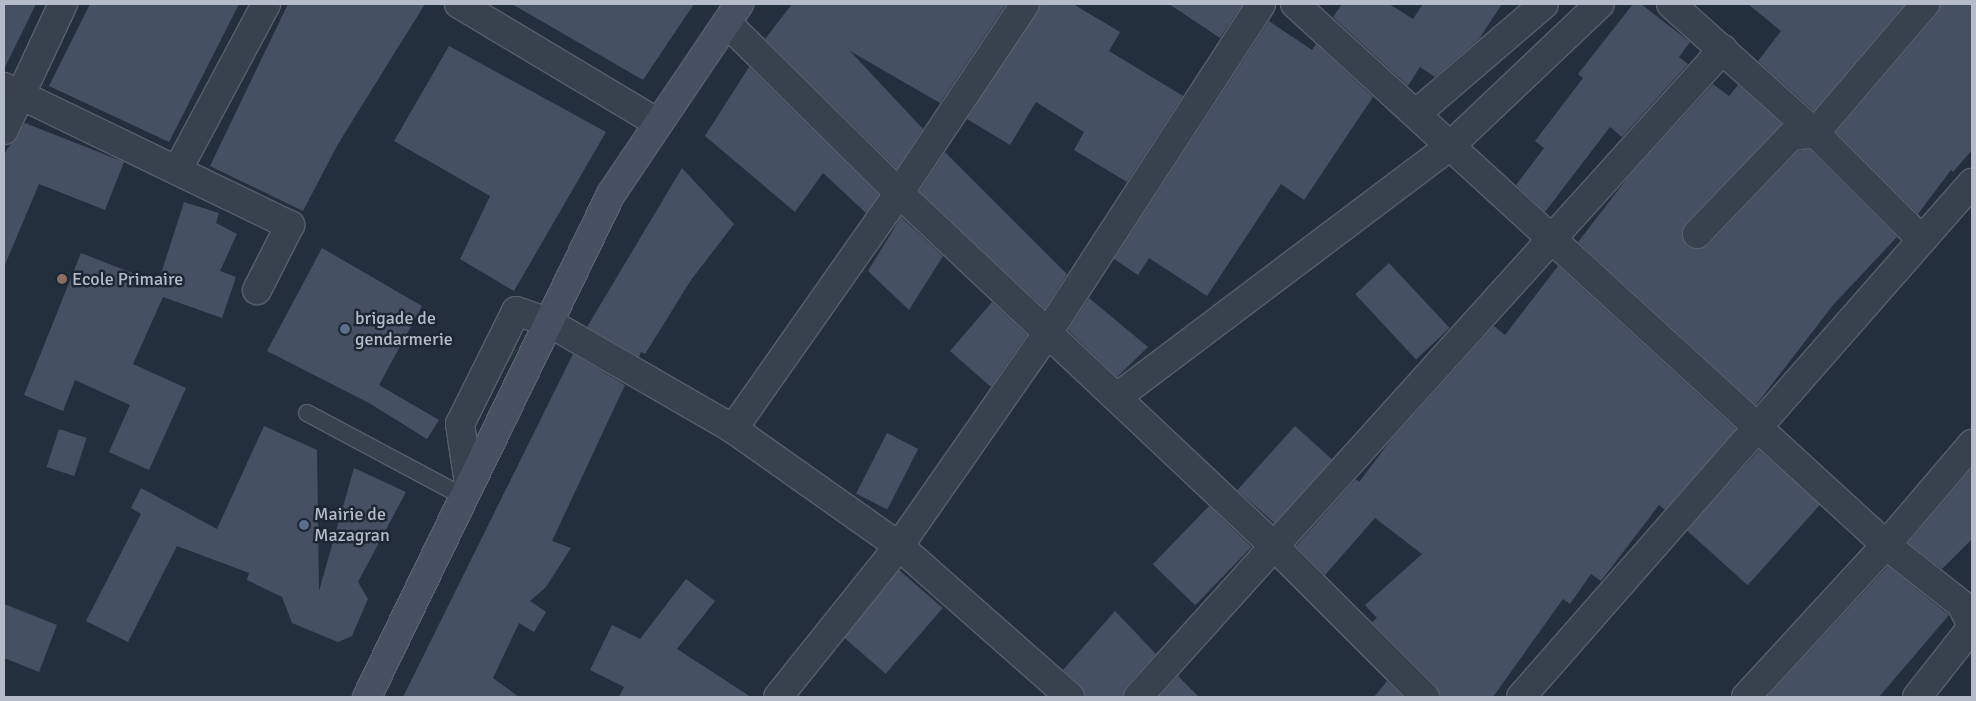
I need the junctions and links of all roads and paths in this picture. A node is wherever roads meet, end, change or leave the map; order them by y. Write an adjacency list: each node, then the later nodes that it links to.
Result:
1 (63, 4): 13 (street)
2 (266, 4): 19 (street)
3 (459, 4): 15 (street)
4 (1025, 4): 21 (street)
5 (1261, 4): 27 (street)
6 (1295, 4): 14 (street)
7 (1544, 4): 14 (street)
8 (1600, 4): 18 (street)
9 (1671, 4): 12 (street)
10 (1925, 4): 17 (street)
11 (733, 14): 15 (main road); 21 (street)
12 (1724, 49): 17 (street); 23 (street)
13 (12, 90): 16 (street); 19 (street)
14 (1417, 113): 18 (street)
15 (656, 122): 26 (main road)
16 (4, 130)
17 (1815, 133): 22 (street); 24 (street)
18 (1448, 148): 23 (street); 28 (street)
19 (178, 169): 25 (street)
20 (1972, 183): 24 (street)
21 (899, 193): 27 (street); 31 (street)
22 (1697, 234)
23 (1550, 238): 30 (street); 34 (street)
24 (1920, 239): 30 (street)
25 (257, 290)
26 (548, 322): 31 (street); 33 (main road)
27 (1048, 334): 28 (street); 35 (street)
28 (1117, 397): 34 (street)
29 (307, 413): 33 (lane)
30 (1757, 427): 36 (street); 43 (street)
31 (733, 429): 35 (street)
32 (1972, 444): 36 (street)
33 (466, 490): 38 (main road)
34 (1273, 545): 41 (street); 42 (street)
35 (899, 546): 39 (street); 40 (street)
36 (1886, 546): 37 (street); 44 (street)
37 (1969, 612): 45 (street)
38 (367, 697)
39 (778, 697)
40 (1070, 697)
41 (1138, 697)
42 (1425, 697)
43 (1521, 697)
44 (1746, 697)
45 (1917, 697)

